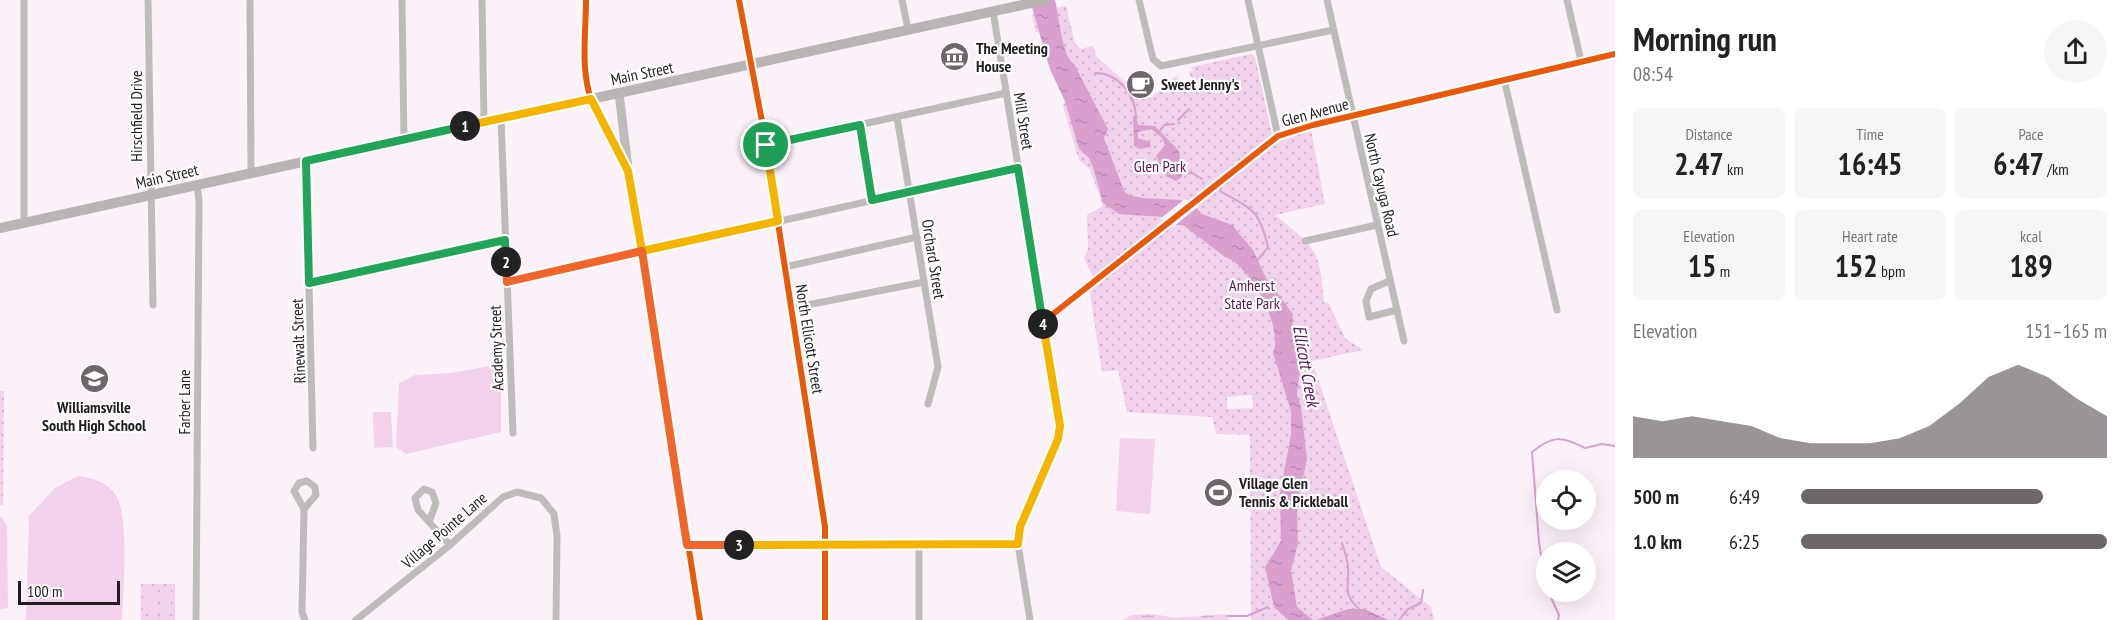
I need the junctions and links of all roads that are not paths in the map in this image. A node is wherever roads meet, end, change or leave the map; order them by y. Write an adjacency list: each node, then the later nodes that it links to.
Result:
1 (24, 0): 42 (street)
2 (148, 0): 39 (street, Hirschfield Drive)
3 (250, 0): 36 (street)
4 (402, 0): 31 (street)
5 (482, 0): 28 (street)
6 (586, 0): 24 (street)
7 (740, 0): 20 (street, North Ellicott Street)
8 (902, 0): 15 (street)
9 (1045, 0): 14 (main road, Main Street)
10 (1139, 0): 17 (street)
11 (1248, 0): 17 (street)
12 (1327, 0): 16 (street, North Cayuga Road)
13 (1567, 0): 19 (street)
14 (993, 11): 15 (main road, Main Street); 23 (street, Mill Street)
15 (908, 29): 20 (main road, Main Street)
16 (1334, 30): 17 (street); 25 (street, North Cayuga Road)
17 (1258, 45): 30 (street)
18 (1615, 54): 19 (street, Glen Avenue)
19 (1581, 62): 21 (street, Glen Avenue)
20 (753, 64): 22 (main road, Main Street); 32 (street, North Ellicott Street)
21 (1504, 79): 25 (street, Glen Avenue); 57 (street)
22 (619, 93): 24 (main road, Main Street); 35 (street)
23 (1006, 93): 26 (street); 34 (street, Mill Street)
24 (591, 99): 27 (main road, Main Street); 35 (street)
25 (1353, 116): 30 (street, Glen Avenue); 43 (street, North Cayuga Road)
26 (897, 117): 29 (street); 38 (street, Orchard Street)
27 (501, 118): 28 (main road, Main Street); 46 (street, Academy Street)
28 (484, 122): 31 (main road, Main Street)
29 (860, 125): 32 (street); 40 (street)
30 (1278, 136): 58 (street, Glen Avenue)
31 (404, 140): 33 (main road, Main Street)
32 (766, 145): 41 (street, North Ellicott Street)
33 (306, 161): 36 (main road, Main Street); 53 (street, Rinewalt Street)
34 (1018, 168): 38 (street); 58 (street, Mill Street)
35 (628, 171): 48 (street)
36 (251, 173): 37 (main road, Main Street)
37 (197, 184): 39 (main road, Main Street); 70 (street, Farber Lane)
38 (909, 192): 40 (street); 45 (street, Orchard Street)
39 (150, 195): 42 (main road, Main Street); 54 (street, Hirschfield Drive)
40 (872, 200): 41 (street)
41 (778, 221): 48 (street); 49 (street, North Ellicott Street)
42 (24, 222): 44 (main road, Main Street)
43 (1377, 225): 47 (street); 50 (street, North Cayuga Road)
44 (0, 228)
45 (917, 237): 49 (street); 52 (street, Orchard Street)
46 (505, 240): 51 (street, Academy Street); 53 (street)
47 (1305, 241)
48 (642, 251): 51 (street); 68 (street)
49 (785, 267): 55 (street, North Ellicott Street)
50 (1389, 281): 56 (street, North Cayuga Road); 56 (street)
51 (507, 282): 61 (street, Academy Street)
52 (924, 282): 55 (street); 60 (street, Orchard Street)
53 (309, 283): 62 (street, Rinewalt Street)
54 (153, 305)
55 (792, 308): 69 (street, North Ellicott Street)
56 (1397, 310): 59 (street, North Cayuga Road)
57 (1557, 310)
58 (1043, 322): 66 (street, Mill Street)
59 (1404, 341)
60 (928, 404)
61 (513, 433)
62 (313, 448)
63 (303, 509): 71 (street)
64 (429, 522): 67 (street)
65 (919, 544): 66 (street); 69 (street); 76 (street)
66 (1018, 544): 77 (street, Mill Street)
67 (450, 545): 72 (street, Village Pointe Lane); 73 (street, Village Pointe Lane)
68 (687, 545): 69 (street); 74 (street)
69 (825, 545): 75 (street, North Ellicott Street)
70 (196, 620)
71 (305, 620)
72 (356, 620)
73 (556, 620)
74 (700, 620)
75 (825, 620)
76 (919, 620)
77 (1030, 620)

